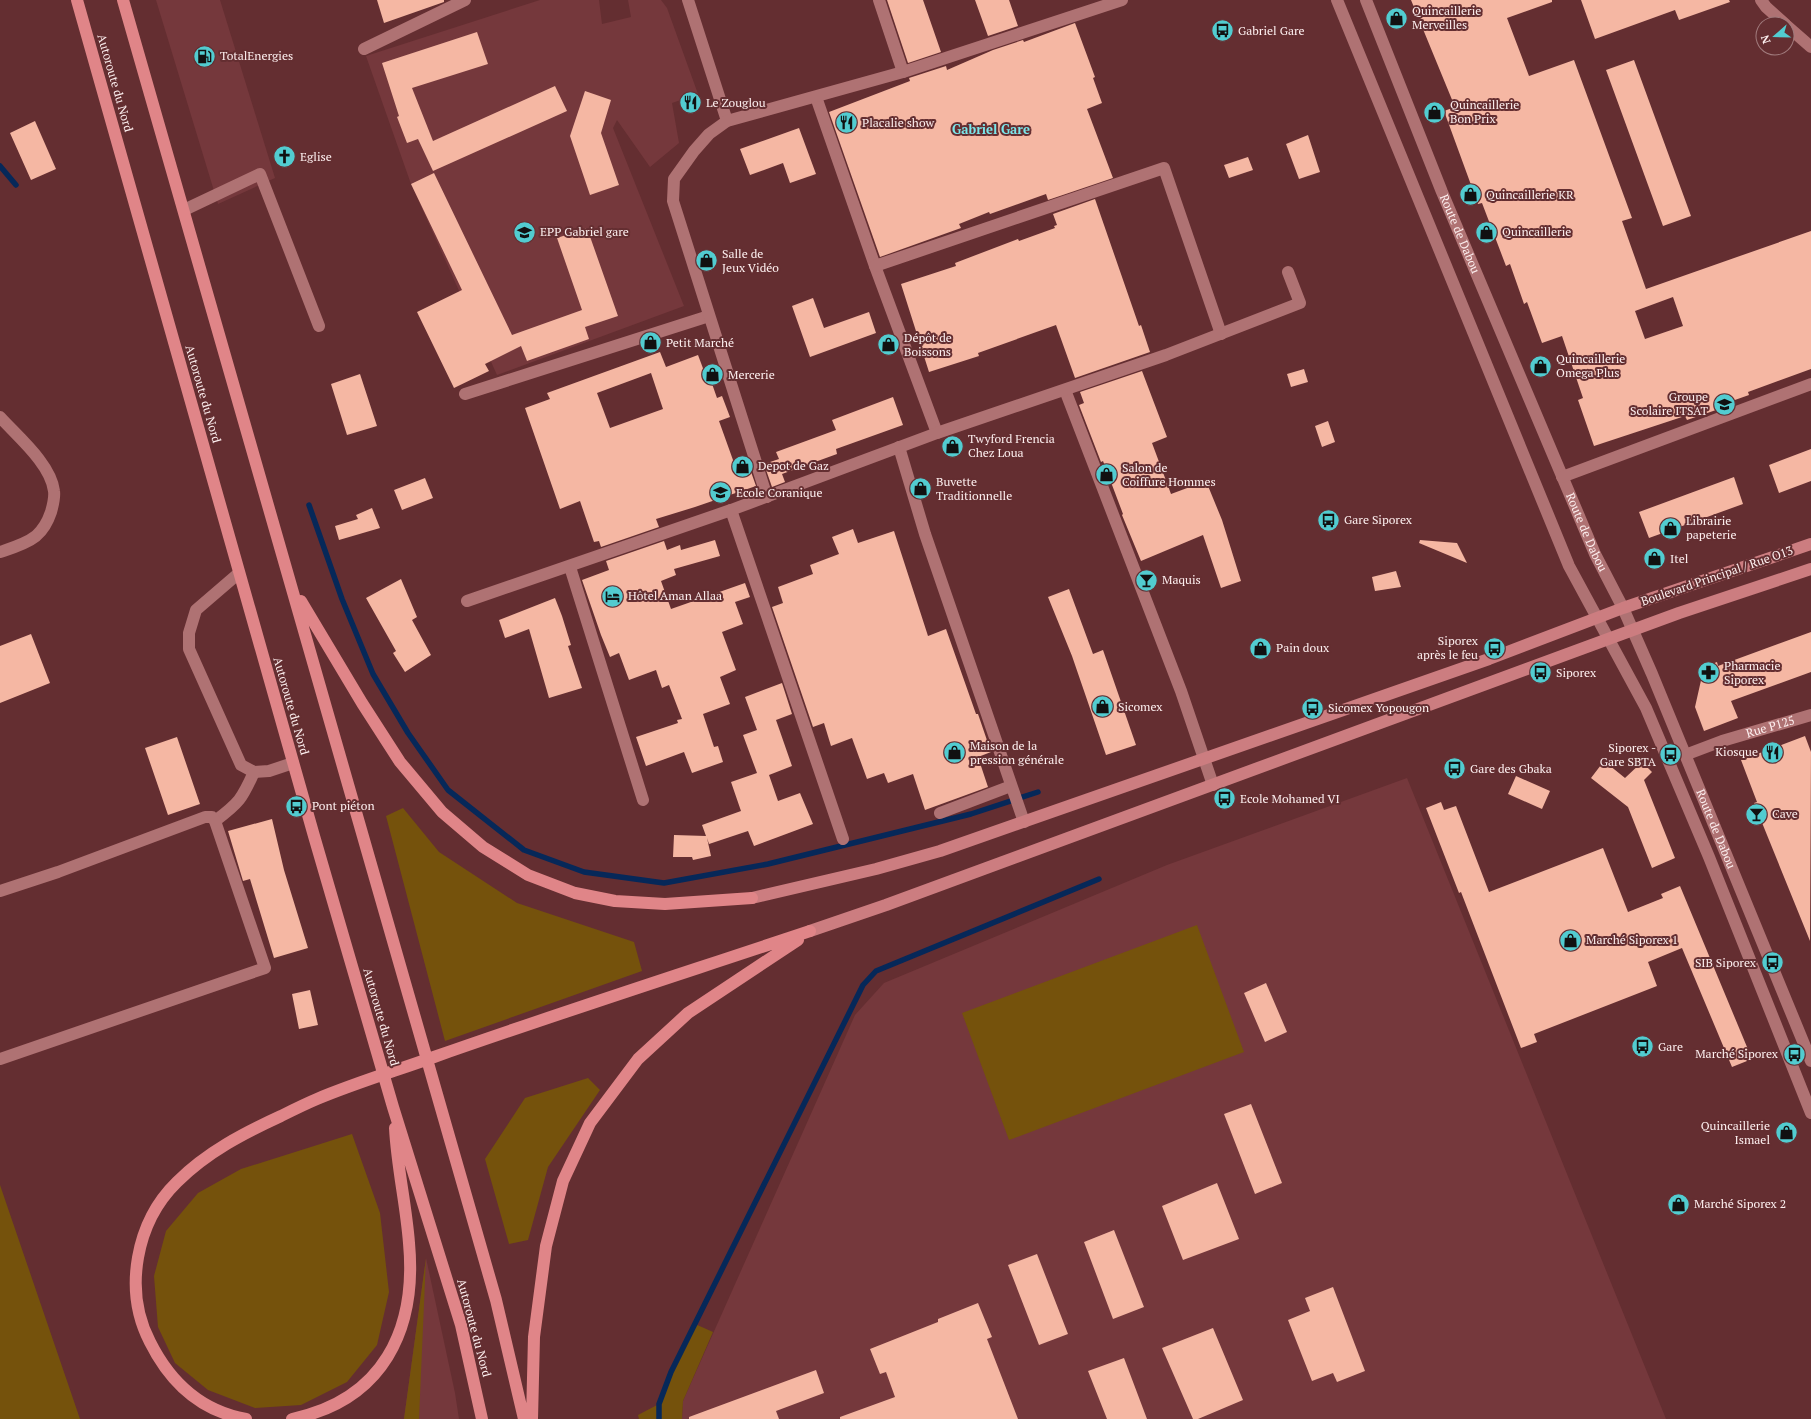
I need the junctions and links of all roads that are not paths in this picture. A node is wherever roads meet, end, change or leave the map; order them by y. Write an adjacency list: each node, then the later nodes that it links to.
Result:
1 (77, 0): 36 (highway, Autoroute du Nord)
2 (123, 0): 17 (highway)
3 (466, 0): 13 (street)
4 (688, 0): 16 (street)
5 (879, 0): 14 (street)
6 (1122, 0): 14 (street)
7 (1337, 0): 40 (street, Route de Dabou)
8 (1366, 0): 29 (street, Route de Dabou)
9 (1761, 0): 10 (street)
10 (1776, 16)
11 (1795, 33): 12 (street)
12 (1811, 48)
13 (364, 49)
14 (903, 72): 15 (street)
15 (816, 97): 16 (street); 18 (street)
16 (728, 121): 20 (street)
17 (184, 210): 21 (street); 37 (highway)
18 (875, 266): 22 (street); 27 (street)
19 (1288, 272): 22 (street)
20 (709, 316): 25 (street); 30 (street)
21 (319, 326)
22 (1222, 334): 24 (street)
23 (1811, 384): 29 (street)
24 (1065, 390): 27 (street); 45 (street)
25 (464, 394)
26 (0, 417): 33 (street)
27 (937, 433): 28 (street)
28 (899, 448): 30 (street); 49 (street)
29 (1562, 477): 39 (street, Route de Dabou)
30 (766, 497): 31 (street)
31 (731, 510): 34 (street); 54 (street)
32 (1811, 544): 39 (main road, Boulevard Principal / Rue O13)
33 (0, 552)
34 (570, 566): 38 (street); 50 (street)
35 (1811, 569): 41 (main road, Boulevard Principal / Rue O13)
36 (239, 573): 46 (highway, Autoroute du Nord); 47 (street)
37 (292, 586): 56 (highway); 65 (highway)
38 (467, 602)
39 (1623, 608): 40 (main road, Boulevard Principal / Rue O13); 41 (street, Route de Dabou)
40 (1598, 618): 42 (street, Route de Dabou); 45 (main road, Boulevard Principal / Rue O13)
41 (1633, 630): 42 (main road, Boulevard Principal / Rue O13); 44 (street, Route de Dabou)
42 (1610, 638): 48 (main road, Boulevard Principal / Rue O13); 61 (street, Route de Dabou)
43 (1811, 715): 44 (street, Rue P125)
44 (1685, 755): 59 (street, Route de Dabou)
45 (1204, 760): 48 (street); 52 (main road, Boulevard Principal / Rue O13)
46 (293, 763): 47 (street); 60 (highway, Autoroute du Nord)
47 (254, 772): 53 (street)
48 (1213, 785): 57 (main road, Boulevard Principal / Rue O13)
49 (1012, 788): 51 (street); 52 (street)
50 (643, 800)
51 (940, 813)
52 (1022, 817): 56 (main road, Boulevard Principal / Rue O13)
53 (216, 820): 55 (street); 58 (street)
54 (843, 838)
55 (0, 891)
56 (752, 898)
57 (810, 931): 62 (highway); 66 (highway)
58 (0, 1059)
59 (1811, 1061)
60 (393, 1107): 63 (highway); 64 (highway, Autoroute du Nord)
61 (1811, 1113)
62 (246, 1419)
63 (292, 1419)
64 (482, 1419)
65 (524, 1419)
66 (532, 1419)

